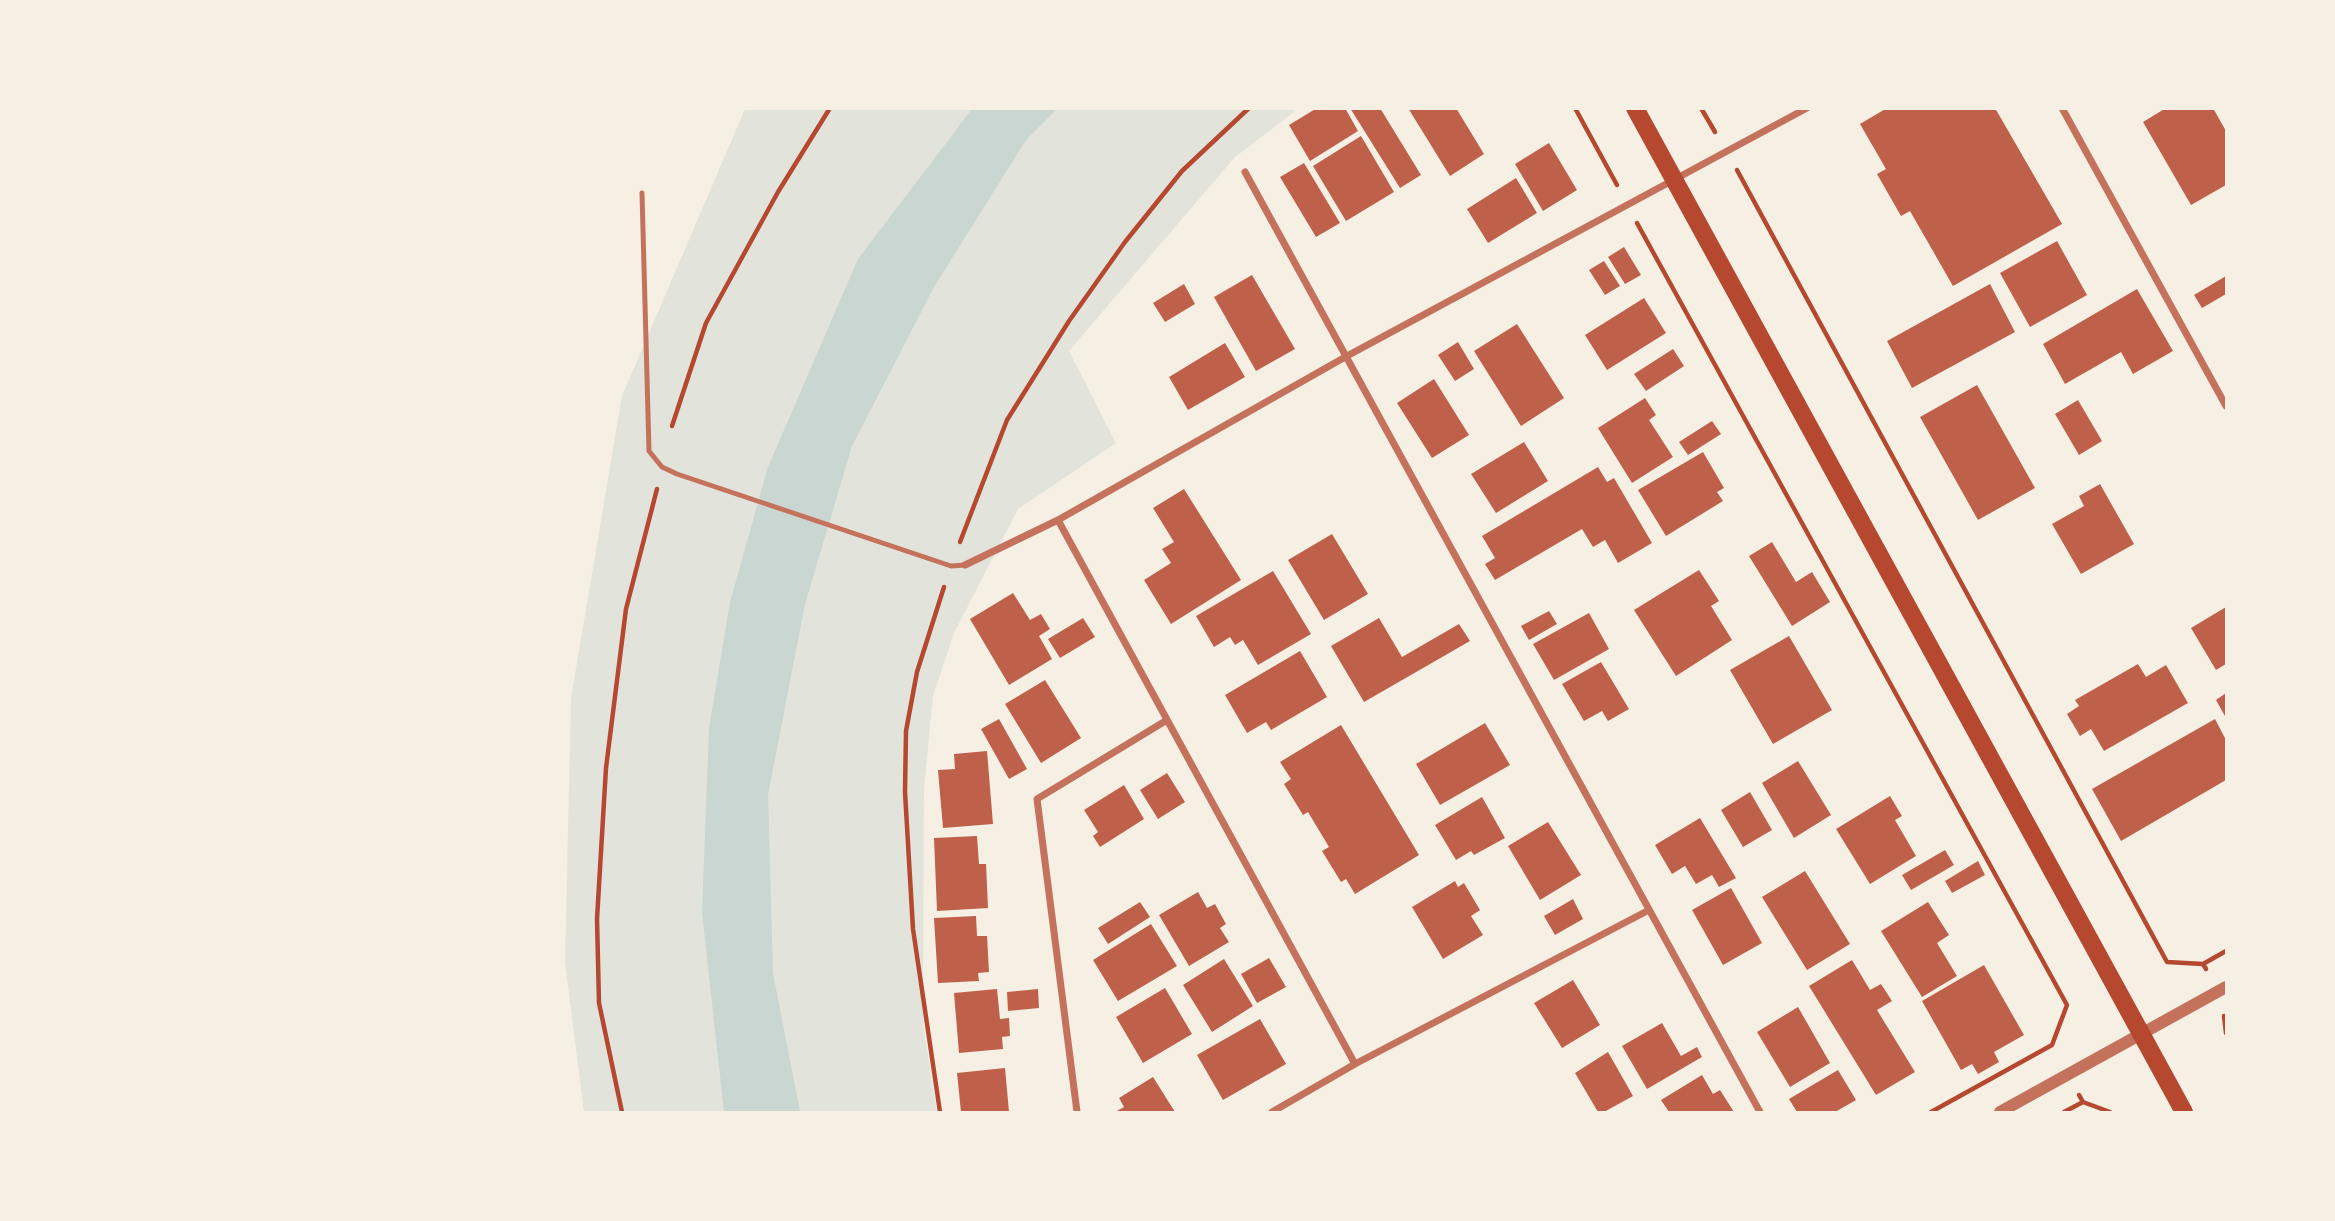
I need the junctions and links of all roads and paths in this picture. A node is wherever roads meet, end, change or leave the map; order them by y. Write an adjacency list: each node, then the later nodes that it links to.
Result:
1 (830, 108): 15 (path)
2 (1249, 108): 18 (path)
3 (1575, 108): 12 (path)
4 (1635, 108): 10 (main road)
5 (1701, 108): 8 (path)
6 (1807, 108): 8 (street)
7 (2062, 108): 14 (street)
8 (1727, 153): 10 (street); 22 (path)
9 (1245, 172): 13 (street)
10 (1676, 181): 12 (street); 25 (main road)
11 (642, 193): 15 (lane)
12 (1628, 206): 13 (street); 32 (path)
13 (1347, 356): 16 (street); 20 (street)
14 (2227, 406)
15 (662, 467): 18 (lane); 27 (path)
16 (1058, 520): 17 (street); 19 (street)
17 (965, 565): 18 (lane)
18 (951, 566): 28 (path)
19 (1167, 720): 26 (street); 29 (street)
20 (1649, 910): 26 (street); 31 (street)
21 (2227, 951): 22 (path)
22 (2203, 964): 23 (path)
23 (2223, 989): 24 (path); 25 (street)
24 (2227, 1032)
25 (2141, 1034): 33 (street); 36 (main road)
26 (1355, 1064): 30 (street)
27 (622, 1112)
28 (940, 1112)
29 (1077, 1112)
30 (1272, 1112)
31 (1760, 1112)
32 (1931, 1112)
33 (2000, 1112)
34 (2064, 1112): 35 (path)
35 (2110, 1112)
36 (2184, 1112)

